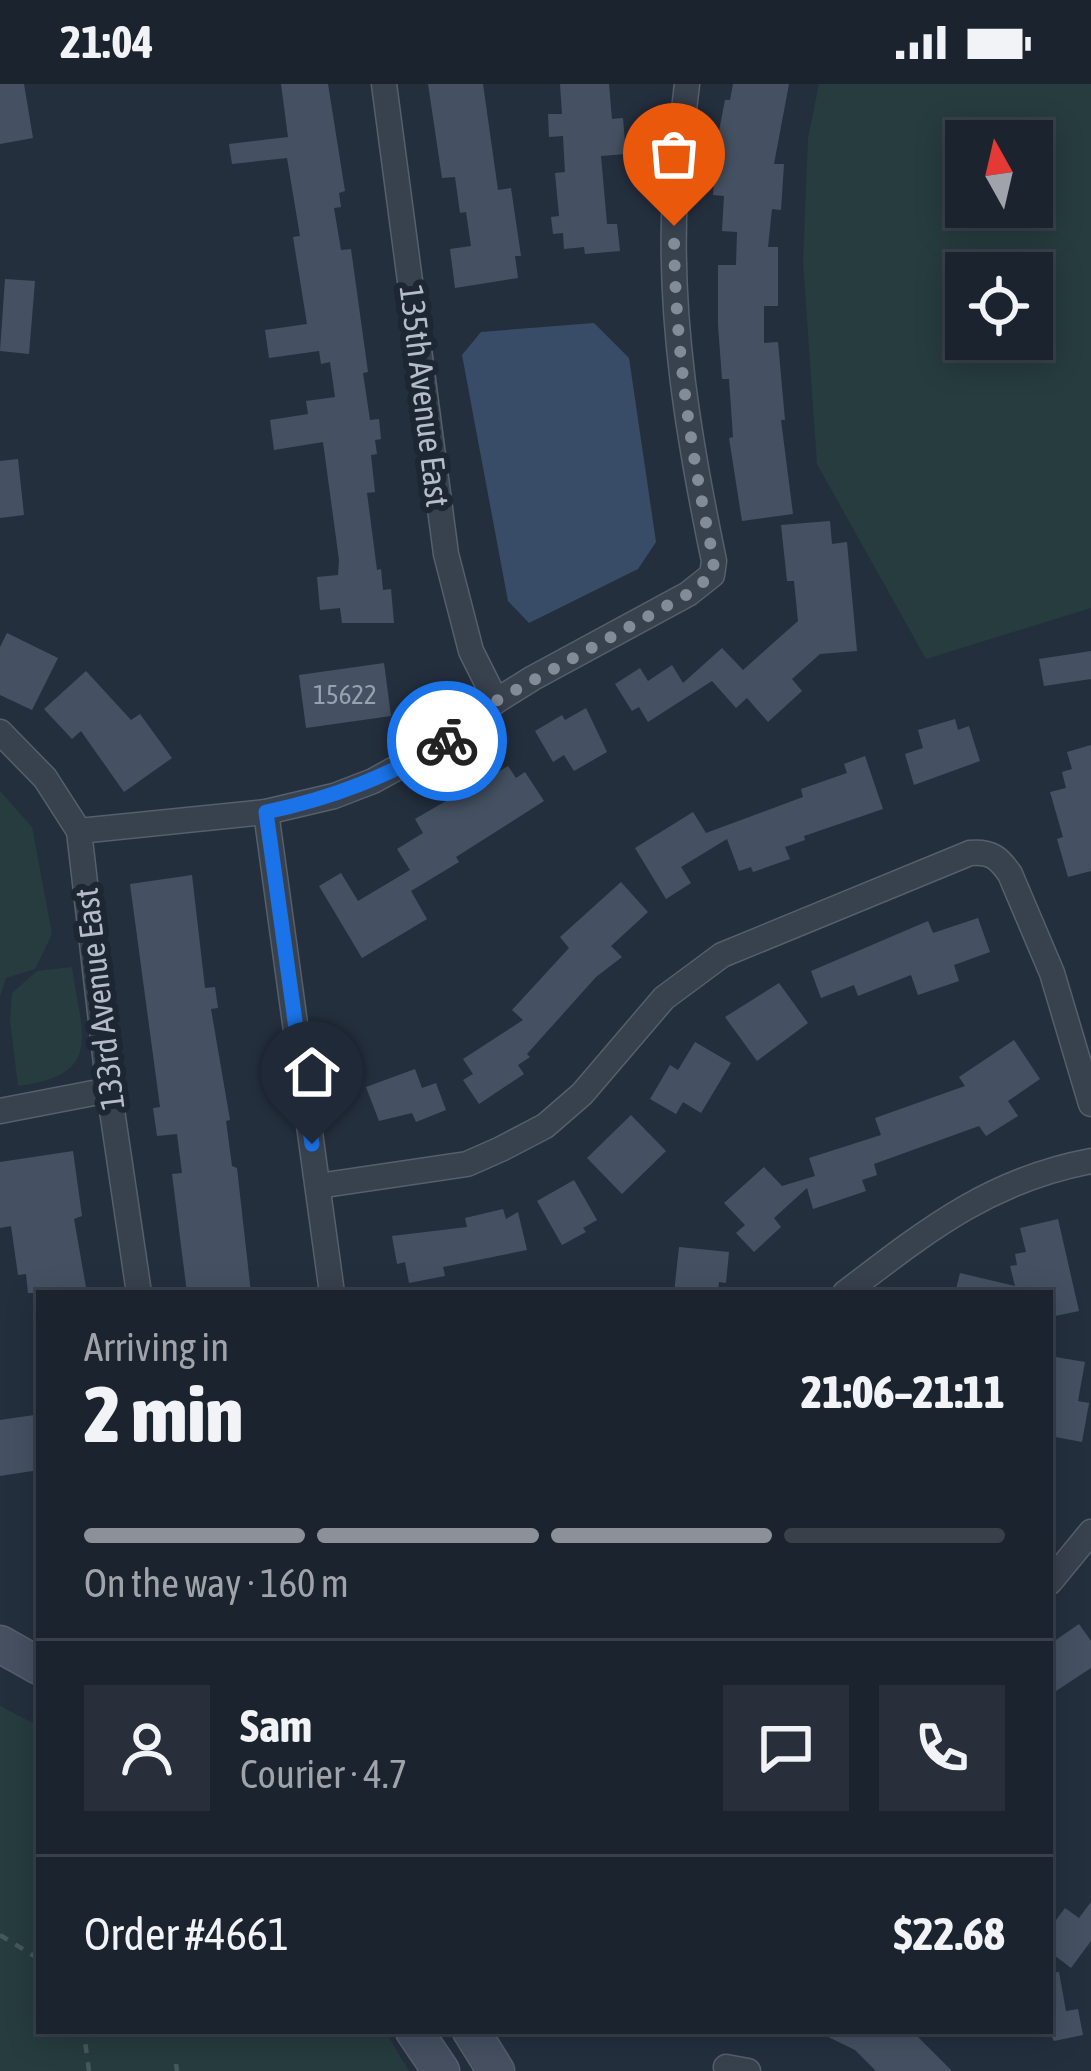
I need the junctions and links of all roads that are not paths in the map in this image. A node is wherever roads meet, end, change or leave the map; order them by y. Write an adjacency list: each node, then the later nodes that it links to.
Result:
1 (384, 84): 3 (street, 135th Avenue East)
2 (688, 84): 3 (street)
3 (496, 701): 5 (street)
4 (0, 732): 6 (street, 133rd Avenue East)
5 (266, 812): 6 (street); 11 (street)
6 (79, 830): 7 (street, 133rd Avenue East)
7 (109, 1090): 9 (street); 12 (street, 133rd Avenue East)
8 (1091, 1104): 11 (street)
9 (0, 1111)
10 (1091, 1161): 14 (street)
11 (318, 1186): 13 (street)
12 (140, 1290)
13 (332, 1290)
14 (849, 1290)
15 (1088, 1542): 16 (street)
16 (1053, 1579)
17 (0, 1644): 18 (street)
18 (36, 1664)
19 (416, 2034): 21 (street)
20 (473, 2034): 22 (street)
21 (441, 2071)
22 (496, 2071)

